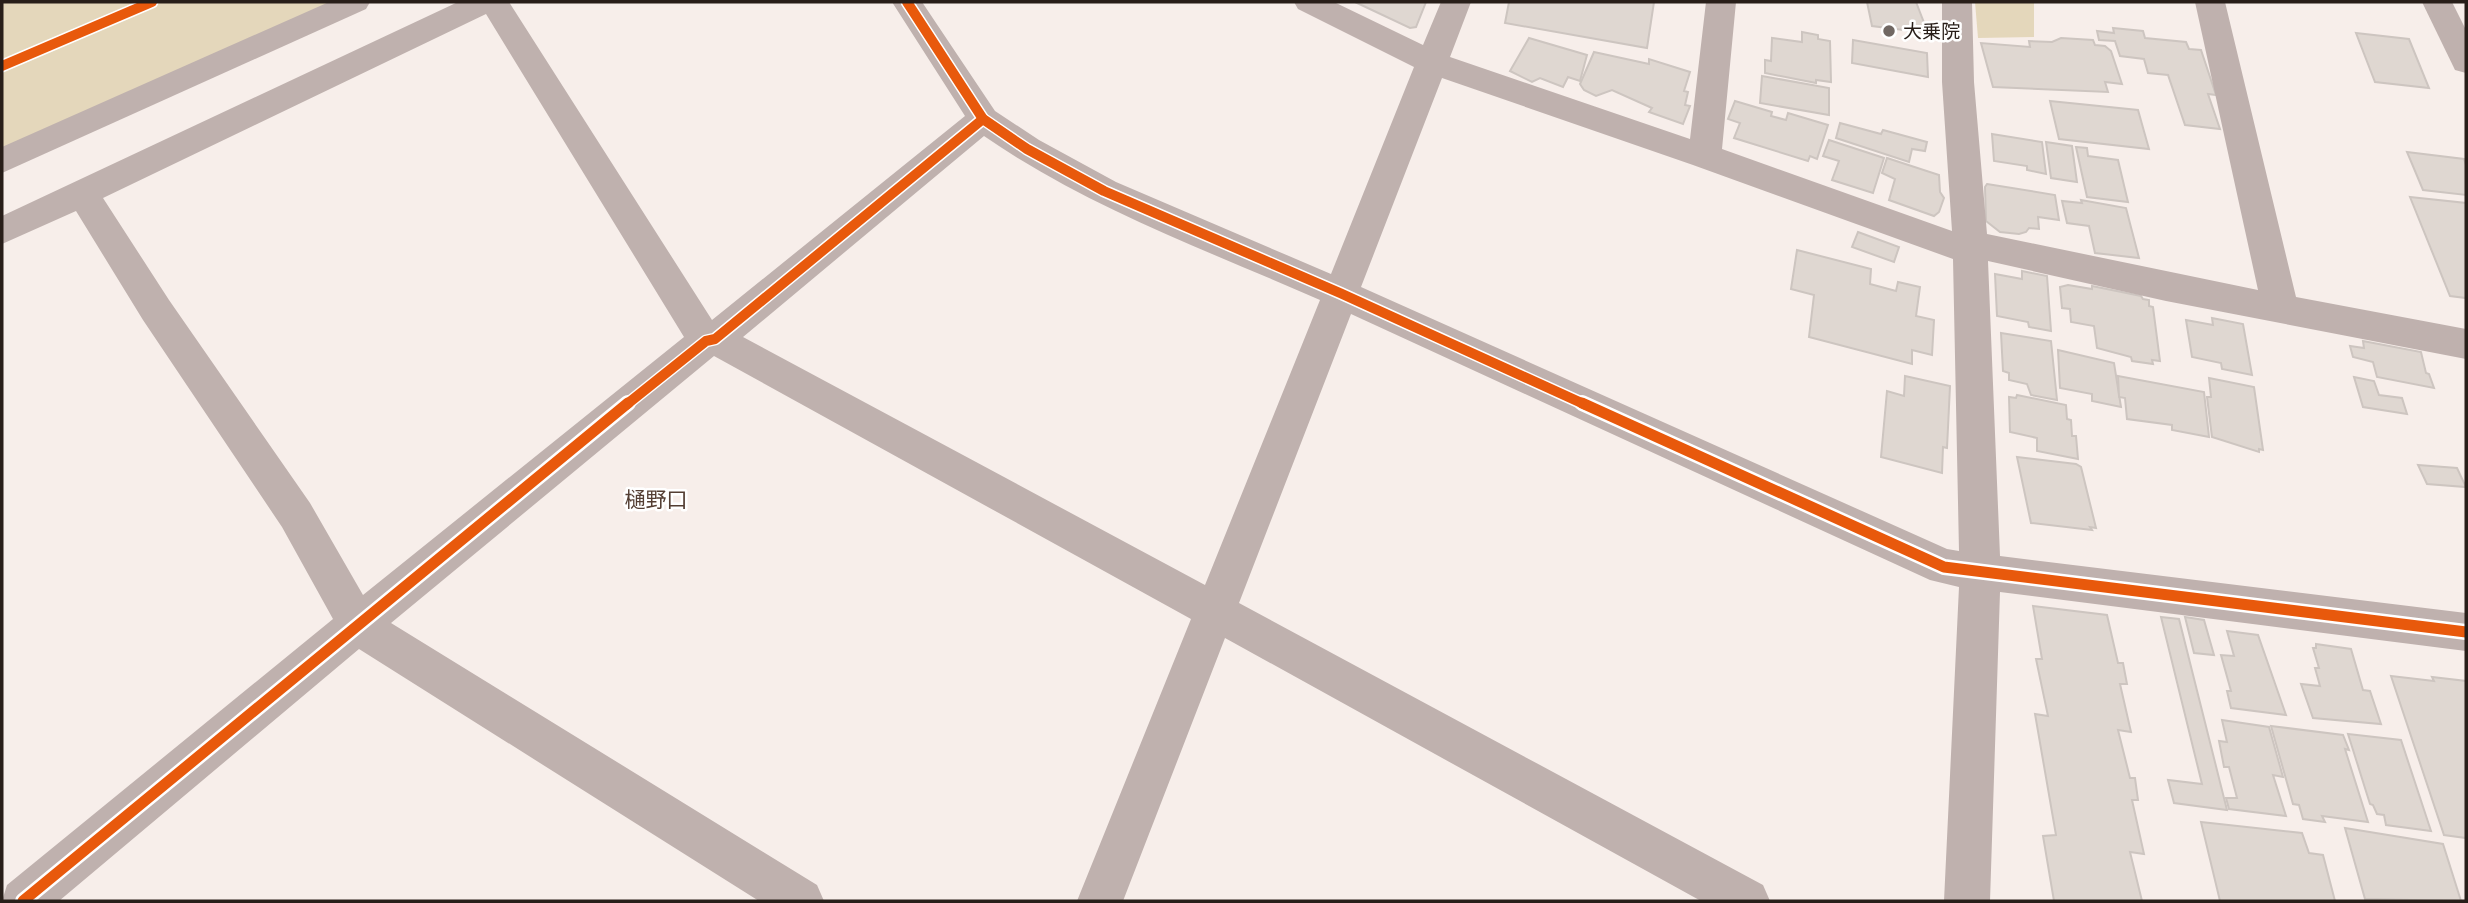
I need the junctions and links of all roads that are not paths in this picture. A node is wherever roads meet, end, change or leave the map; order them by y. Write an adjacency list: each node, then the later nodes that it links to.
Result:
1 (355, 2): 15 (street)
2 (484, 2): 16 (street)
3 (494, 2): 21 (street)
4 (907, 2): 13 (street)
5 (1309, 2): 12 (street)
6 (1456, 2): 12 (street)
7 (1721, 2): 14 (street)
8 (1957, 2): 18 (street)
9 (2210, 2): 20 (street)
10 (2437, 2): 11 (street)
11 (2466, 62)
12 (1432, 63): 14 (street); 19 (street)
13 (983, 119): 19 (street); 21 (street)
14 (1705, 156): 18 (street)
15 (2, 161)
16 (82, 192): 17 (street); 25 (street)
17 (2, 231)
18 (1970, 248): 20 (street); 23 (street)
19 (1340, 293): 23 (street); 24 (street)
20 (2280, 307): 22 (street)
21 (710, 340): 24 (street); 25 (street)
22 (2466, 344)
23 (1980, 573): 26 (street); 31 (street)
24 (1214, 610): 29 (street); 30 (street)
25 (358, 625): 27 (street); 28 (street)
26 (2466, 632)
27 (23, 901)
28 (801, 901)
29 (1100, 901)
30 (1747, 901)
31 (1967, 901)

